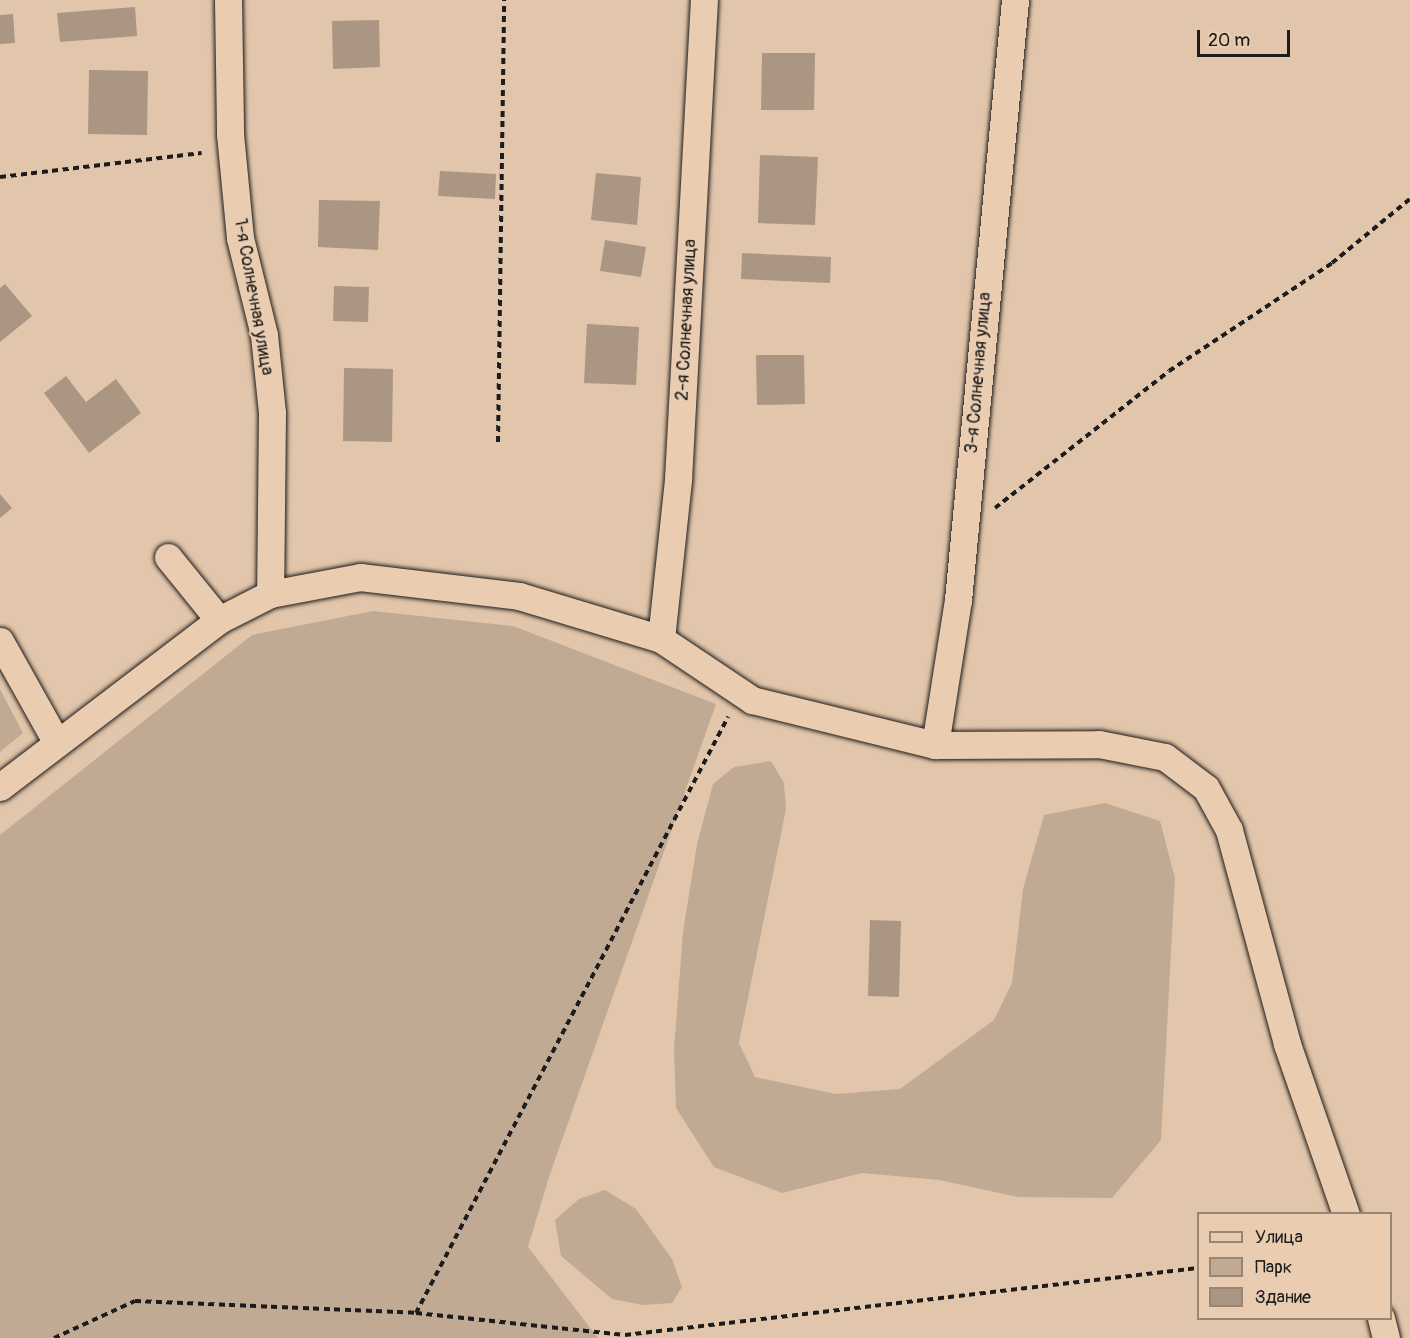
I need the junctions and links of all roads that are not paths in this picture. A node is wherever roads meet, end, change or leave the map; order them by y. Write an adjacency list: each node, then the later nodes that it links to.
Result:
1 (228, 0): 5 (street, 1-я Солнечная улица)
2 (704, 0): 7 (street, 2-я Солнечная улица)
3 (1015, 0): 10 (street, 3-я Солнечная улица)
4 (168, 557): 6 (street)
5 (270, 594): 6 (street); 7 (street)
6 (219, 620): 9 (street)
7 (661, 639): 10 (street)
8 (0, 641): 9 (street)
9 (57, 743): 11 (street)
10 (935, 745): 12 (street)
11 (0, 787)
12 (1345, 1212)
13 (1382, 1320): 14 (street)
14 (1386, 1338)

